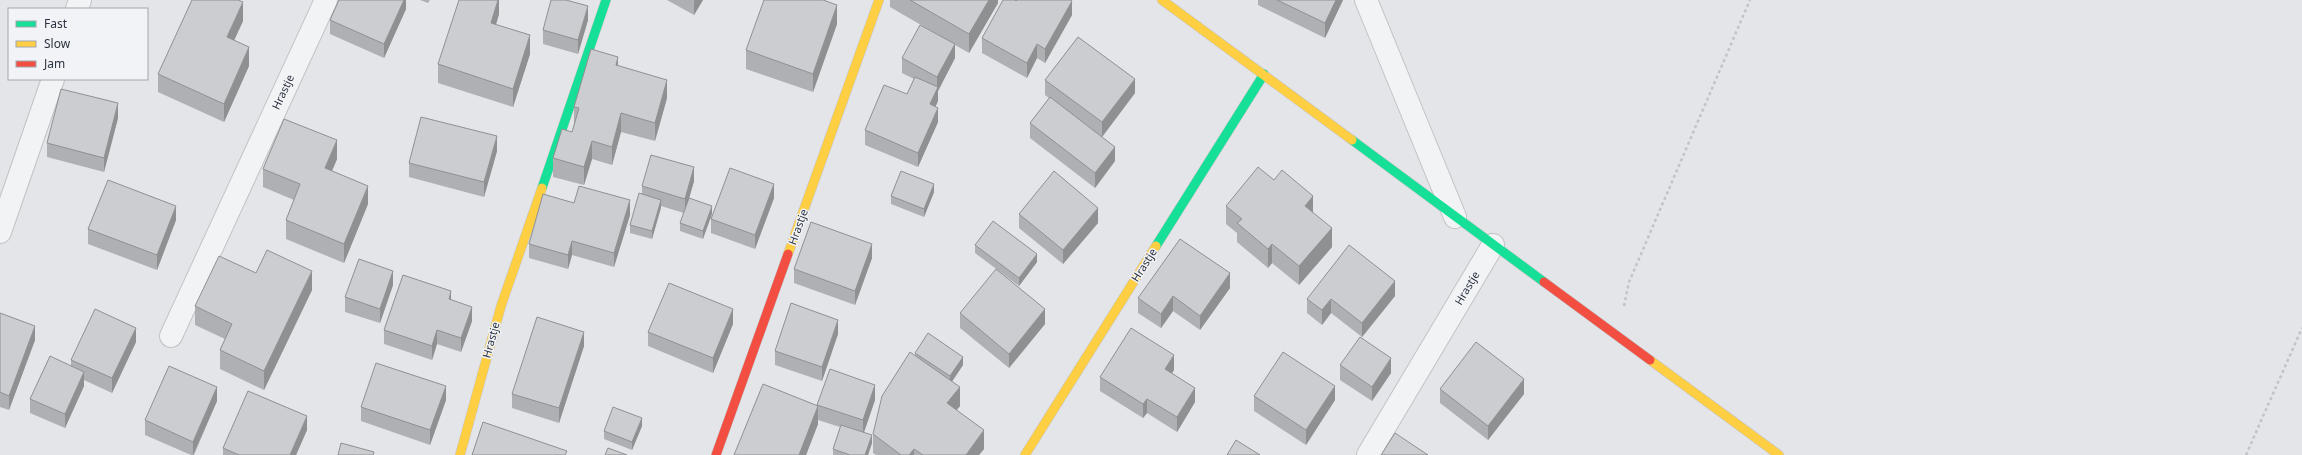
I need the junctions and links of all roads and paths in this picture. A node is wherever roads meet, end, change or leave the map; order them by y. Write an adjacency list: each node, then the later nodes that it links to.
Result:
1 (326, 0): 14 (street, Hrastje)
2 (606, 0): 15 (street, Hrastje)
3 (879, 0): 16 (street, Hrastje)
4 (1162, 0): 7 (street)
5 (1366, 0): 9 (street)
6 (1750, 0): 13 (path)
7 (1264, 74): 9 (street); 17 (street, Hrastje)
8 (53, 80): 10 (street)
9 (1456, 217): 11 (street)
10 (0, 232)
11 (1493, 245): 13 (street); 18 (street, Hrastje)
12 (2302, 328): 20 (path)
13 (1617, 335): 19 (street)
14 (171, 336)
15 (460, 455)
16 (716, 455)
17 (1025, 455)
18 (1368, 455)
19 (1778, 455)
20 (2246, 455)

